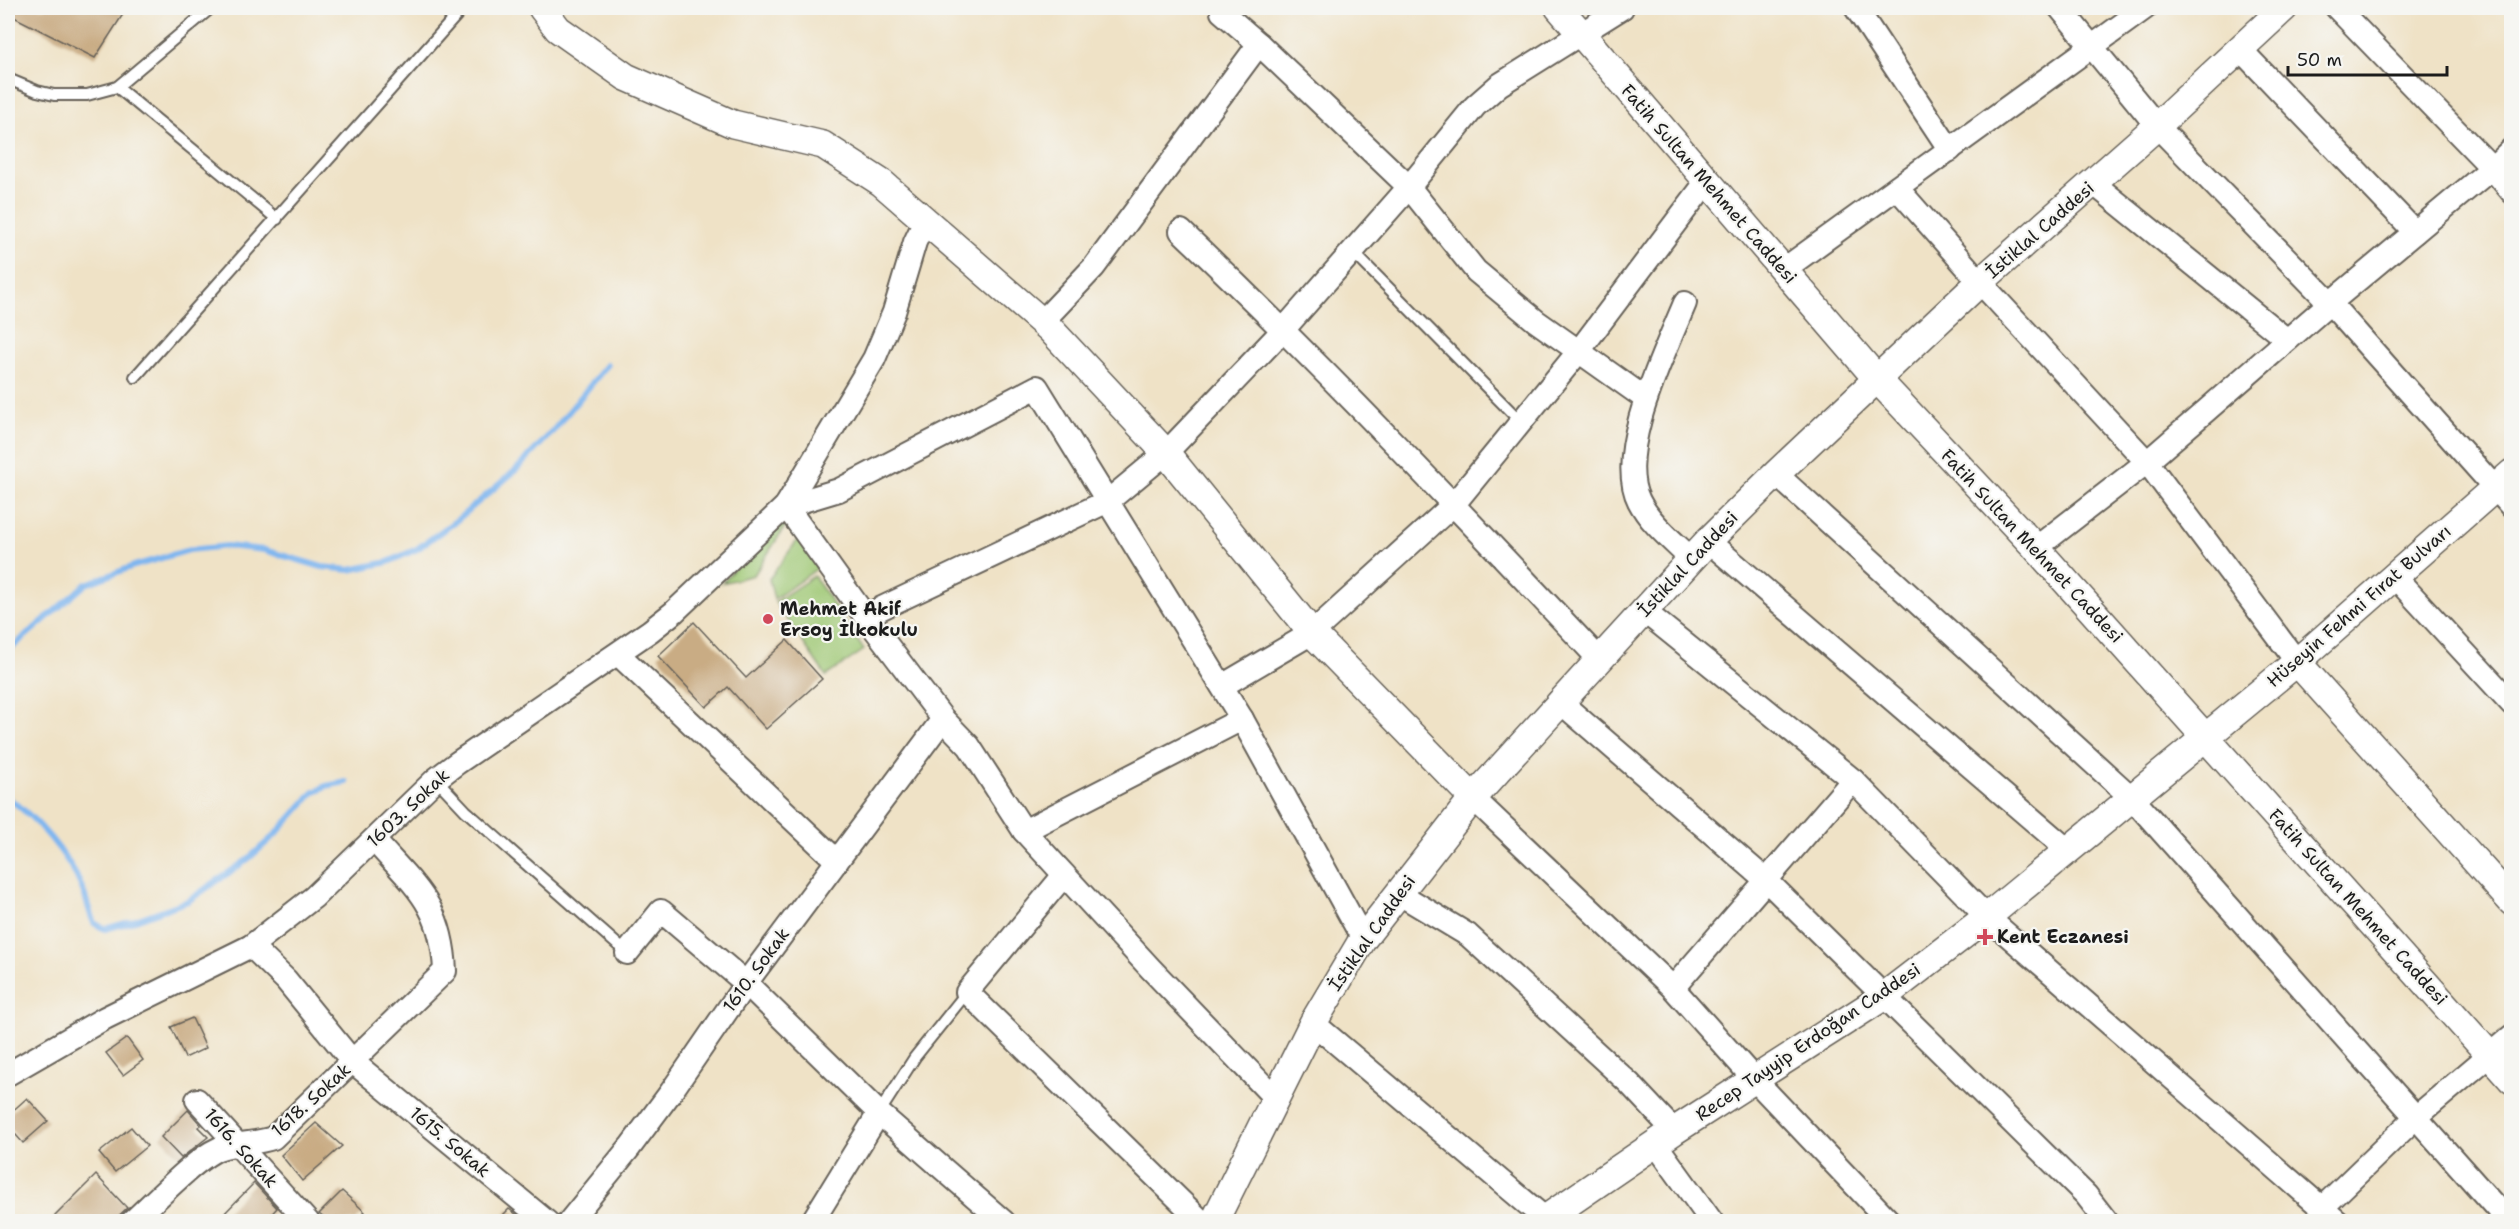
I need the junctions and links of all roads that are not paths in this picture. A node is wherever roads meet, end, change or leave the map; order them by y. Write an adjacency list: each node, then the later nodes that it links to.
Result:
1 (211, 8): 17 (lane)
2 (463, 8): 27 (lane)
3 (542, 8): 28 (street)
4 (1559, 8): 12 (street, Fatih Sultan Mehmet Caddesi)
5 (1622, 8): 12 (street)
6 (1856, 8): 20 (street)
7 (2060, 8): 14 (street)
8 (2145, 8): 14 (street)
9 (2283, 8): 15 (street, İstiklal Caddesi)
10 (2337, 8): 21 (street)
11 (1222, 12): 13 (street)
12 (1581, 34): 22 (street, Fatih Sultan Mehmet Caddesi); 24 (street)
13 (1259, 44): 24 (street); 36 (street)
14 (2091, 46): 18 (street); 20 (street)
15 (2240, 49): 18 (street, İstiklal Caddesi); 30 (street)
16 (8, 79): 17 (lane)
17 (117, 87): 27 (lane)
18 (2157, 126): 23 (street, İstiklal Caddesi); 35 (street)
19 (2511, 149): 21 (street)
20 (1950, 150): 25 (street)
21 (2492, 168): 26 (street); 30 (street)
22 (1707, 181): 32 (street, Fatih Sultan Mehmet Caddesi); 39 (street)
23 (2093, 183): 33 (street, İstiklal Caddesi); 38 (street)
24 (1409, 187): 31 (street); 39 (street)
25 (1897, 188): 32 (street); 33 (street)
26 (2511, 192)
27 (276, 219): 40 (lane)
28 (925, 221): 36 (street); 50 (street)
29 (1181, 231): 37 (street)
30 (2415, 232): 35 (street)
31 (1353, 252): 37 (street); 43 (lane)
32 (1783, 270): 41 (street, Fatih Sultan Mehmet Caddesi)
33 (1980, 282): 41 (street, İstiklal Caddesi); 45 (street)
34 (1685, 303): 42 (street)
35 (2330, 303): 38 (street); 47 (street)
36 (1042, 322): 44 (street)
37 (1284, 329): 44 (street); 49 (street)
38 (2287, 340): 45 (street)
39 (1579, 351): 42 (street); 43 (street)
40 (135, 377)
41 (1877, 379): 46 (street, İstiklal Caddesi); 51 (street, Fatih Sultan Mehmet Caddesi)
42 (1646, 399): 52 (street)
43 (1521, 422): 49 (street)
44 (1166, 453): 48 (street); 56 (street)
45 (2147, 462): 51 (street); 59 (street)
46 (1776, 474): 52 (street, İstiklal Caddesi); 69 (street)
47 (2506, 489): 53 (street, Hüseyin Fehmi Fırat Bulvarı)
48 (1108, 501): 50 (street); 55 (street); 60 (street)
49 (1454, 504): 56 (street); 58 (street)
50 (786, 506): 55 (street); 57 (street, 1603. Sokak)
51 (2036, 548): 65 (street, Fatih Sultan Mehmet Caddesi)
52 (1699, 550): 54 (street, İstiklal Caddesi); 72 (street)
53 (2394, 576): 59 (street, Hüseyin Fehmi Fırat Bulvarı); 62 (street)
54 (1644, 610): 58 (street, İstiklal Caddesi); 67 (street)
55 (865, 616): 63 (street)
56 (1312, 633): 60 (street); 68 (street)
57 (618, 654): 66 (street, 1603. Sokak); 73 (street)
58 (1598, 658): 61 (street, İstiklal Caddesi)
59 (2297, 662): 65 (street, Hüseyin Fehmi Fırat Bulvarı); 77 (street)
60 (1222, 686): 64 (street)
61 (1559, 701): 68 (street, İstiklal Caddesi); 75 (street)
62 (2511, 704)
63 (943, 719): 70 (street); 73 (street, 1610. Sokak)
64 (1242, 719): 70 (street); 79 (street)
65 (2205, 737): 69 (street, Recep Tayyip Erdoğan Caddesi); 88 (street, Fatih Sultan Mehmet Caddesi)
66 (436, 779): 71 (street, 1603. Sokak); 81 (lane)
67 (1852, 780): 75 (street); 78 (street)
68 (1473, 798): 76 (street, İstiklal Caddesi); 83 (street)
69 (2133, 798): 72 (street, Recep Tayyip Erdoğan Caddesi); 96 (street)
70 (1024, 831): 74 (street)
71 (374, 840): 80 (street, 1603. Sokak); 89 (street, 1618. Sokak)
72 (2069, 851): 78 (street, Recep Tayyip Erdoğan Caddesi)
73 (837, 861): 82 (street, 1610. Sokak)
74 (1064, 875): 84 (street); 93 (street)
75 (1766, 880): 83 (street); 85 (street)
76 (1398, 893): 79 (street, İstiklal Caddesi); 97 (street)
77 (2511, 902)
78 (1988, 917): 85 (street, Recep Tayyip Erdoğan Caddesi); 99 (street)
79 (1364, 939): 86 (street, İstiklal Caddesi)
80 (251, 945): 89 (street, 1615. Sokak); 90 (street, 1603. Sokak)
81 (627, 953): 82 (street)
82 (746, 983): 95 (street); 104 (street, 1610. Sokak)
83 (1673, 988): 91 (street)
84 (967, 992): 95 (lane); 107 (street)
85 (1883, 997): 91 (street, Recep Tayyip Erdoğan Caddesi); 111 (street)
86 (1313, 1023): 93 (street, İstiklal Caddesi); 100 (street)
87 (2511, 1036): 88 (street)
88 (2491, 1055): 92 (street, Fatih Sultan Mehmet Caddesi); 96 (street)
89 (353, 1062): 98 (street, 1618. Sokak); 103 (street, 1615. Sokak)
90 (8, 1074)
91 (1754, 1079): 97 (street, Recep Tayyip Erdoğan Caddesi); 110 (street)
92 (2511, 1080)
93 (1274, 1096): 108 (street, İstiklal Caddesi)
94 (197, 1100): 98 (street, 1616. Sokak)
95 (879, 1113): 105 (street); 106 (street)
96 (2415, 1118): 99 (street); 112 (street)
97 (1665, 1137): 100 (street, Recep Tayyip Erdoğan Caddesi); 109 (street)
98 (238, 1145): 101 (street, 1618. Sokak); 102 (street, 1616. Sokak)
99 (2331, 1214)
100 (1545, 1220)
101 (132, 1221)
102 (308, 1221)
103 (547, 1221)
104 (569, 1221)
105 (812, 1221)
106 (1004, 1221)
107 (1202, 1221)
108 (1214, 1221)
109 (1712, 1221)
110 (1890, 1221)
111 (2107, 1221)
112 (2509, 1221)

